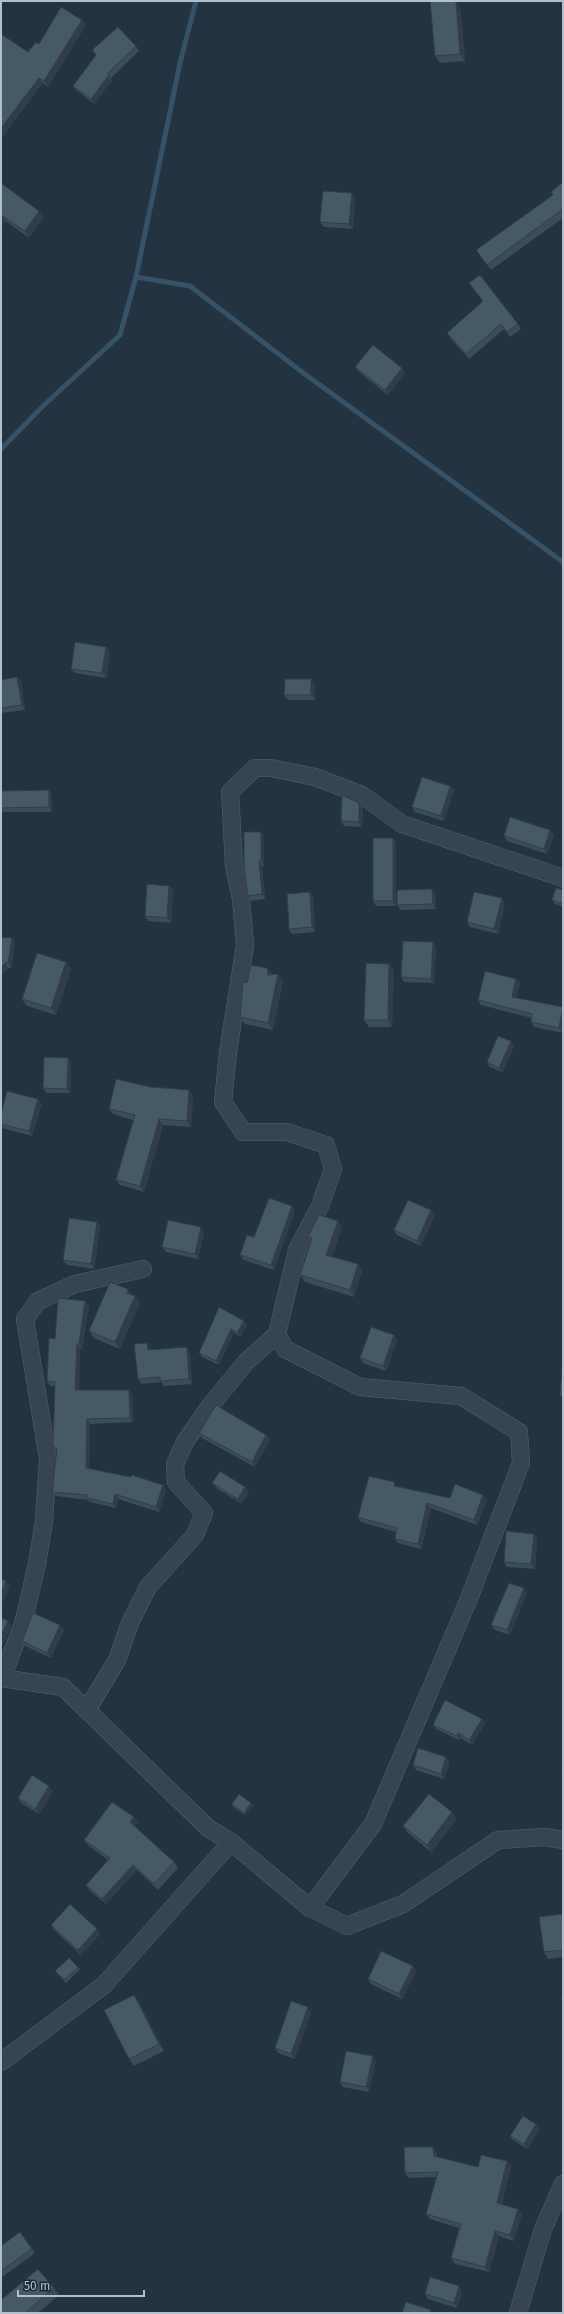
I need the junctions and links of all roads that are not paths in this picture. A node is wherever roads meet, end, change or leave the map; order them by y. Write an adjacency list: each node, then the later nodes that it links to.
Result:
1 (563, 878): 3 (street)
2 (143, 1269): 4 (street)
3 (277, 1334): 5 (street); 8 (street)
4 (2, 1678): 5 (street)
5 (87, 1710): 7 (street)
6 (563, 1840): 8 (street)
7 (231, 1842): 8 (street); 9 (street)
8 (310, 1908)
9 (1, 2062)
10 (563, 2184): 11 (street)
11 (518, 2313)

